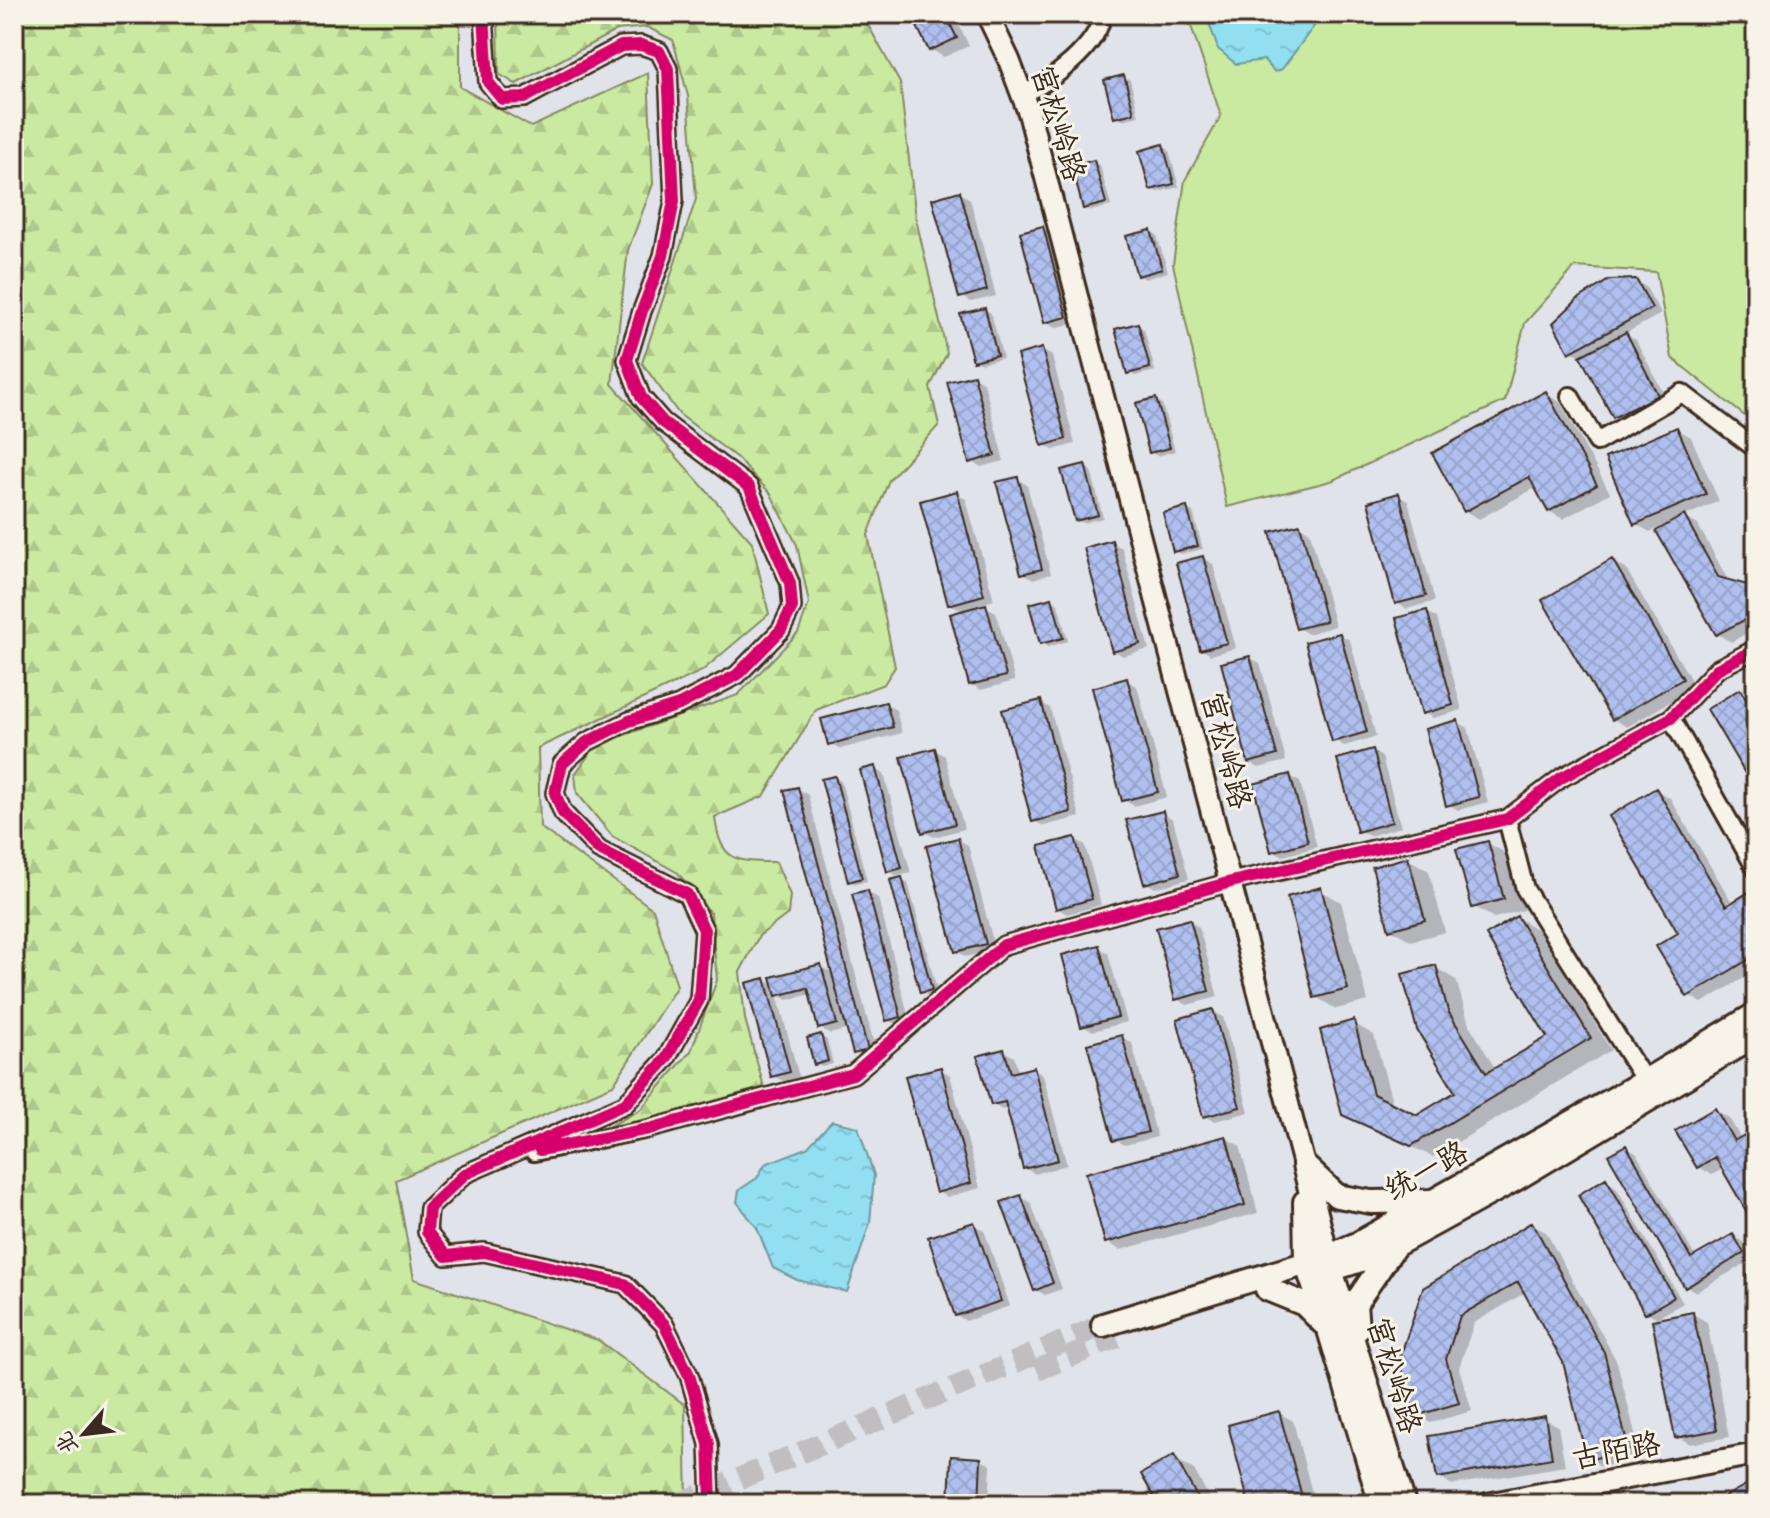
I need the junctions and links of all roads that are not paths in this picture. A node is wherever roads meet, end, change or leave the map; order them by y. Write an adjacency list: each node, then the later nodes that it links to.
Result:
1 (484, 14): 16 (street)
2 (987, 14): 4 (street, 宫松岭路)
3 (1102, 14): 4 (street)
4 (1022, 94): 11 (street, 宫松岭路)
5 (1570, 396): 6 (street)
6 (1756, 449)
7 (1756, 649): 8 (street)
8 (1671, 718): 9 (street); 10 (street)
9 (1507, 819): 11 (street); 14 (street)
10 (1756, 869)
11 (1231, 882): 15 (street, 宫松岭路); 16 (street)
12 (1756, 1014): 14 (main road, 统一路)
13 (1756, 1035): 18 (main road, 统一路)
14 (1645, 1081): 17 (main road, 统一路)
15 (1304, 1165): 17 (main road); 19 (main road, 宫松岭路)
16 (465, 1174): 24 (street)
17 (1432, 1201): 19 (main road, 统一路)
18 (1396, 1244): 19 (main road, 统一路); 22 (main road)
19 (1319, 1266): 20 (main road, 统一路); 20 (main road, 统一路); 21 (main road); 22 (main road, 宫松岭路)
20 (1267, 1289): 21 (main road)
21 (1329, 1330): 25 (main road)
22 (1358, 1354): 26 (main road, 宫松岭路)
23 (1756, 1454): 27 (street, 古陌路)
24 (711, 1504)
25 (1381, 1504)
26 (1404, 1504)
27 (1487, 1504)

